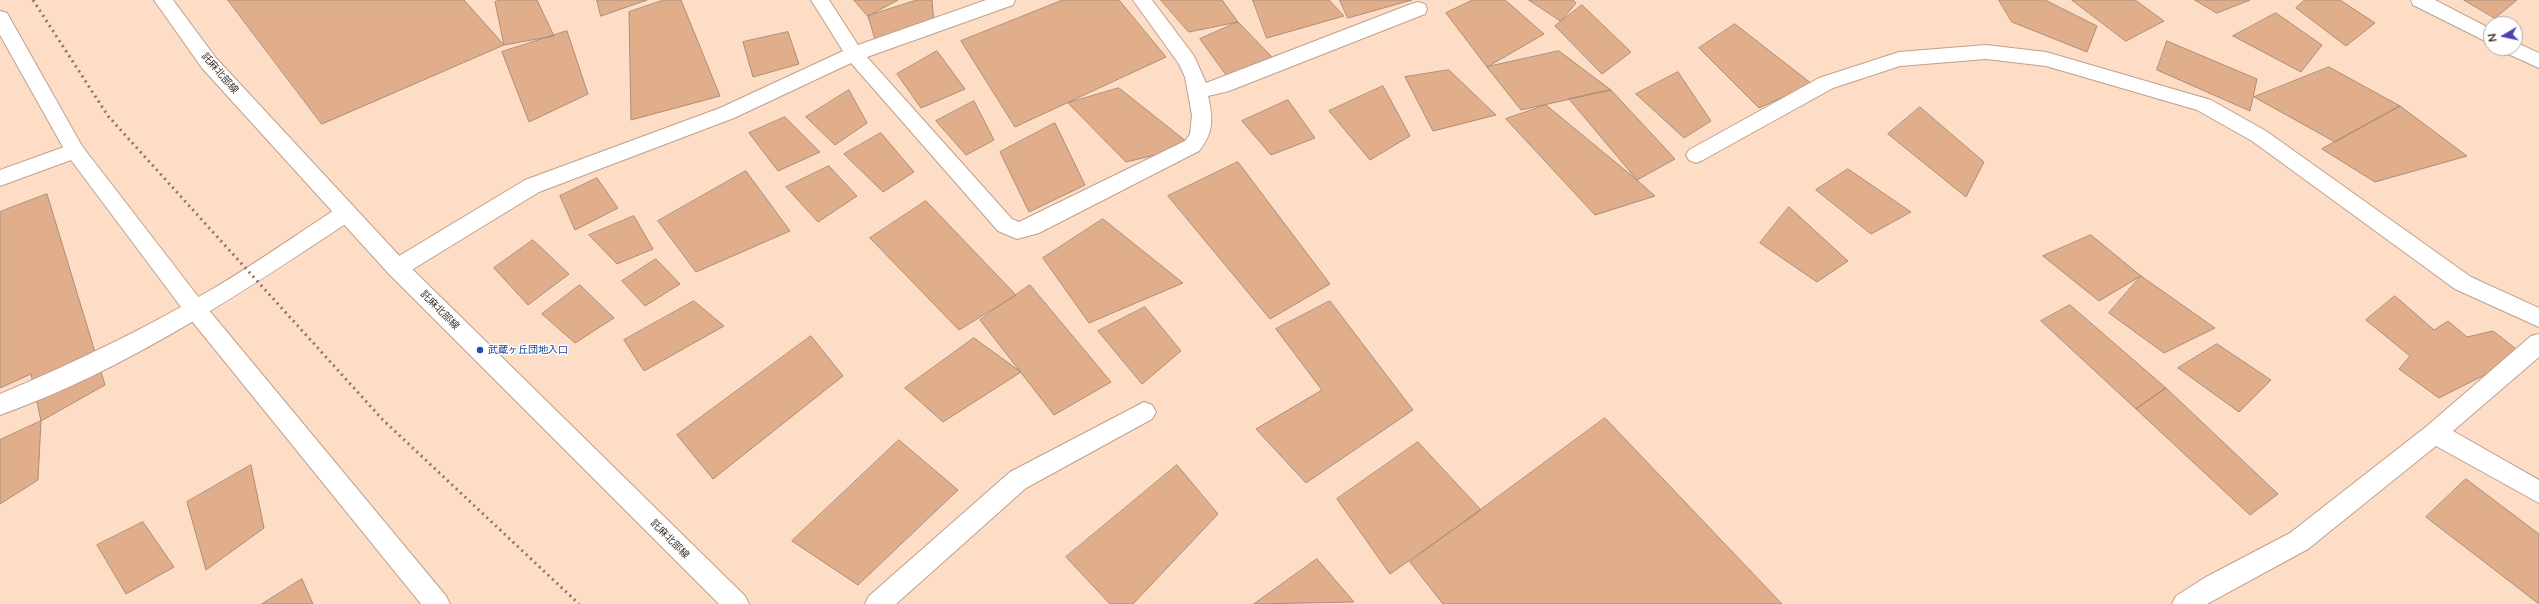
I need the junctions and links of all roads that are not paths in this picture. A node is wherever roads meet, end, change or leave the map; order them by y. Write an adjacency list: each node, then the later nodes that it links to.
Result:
1 (163, 0): 16 (street, 託麻北部線)
2 (820, 0): 10 (street)
3 (1006, 0): 10 (street)
4 (1142, 0): 12 (street)
5 (2420, 0): 8 (street)
6 (1418, 9): 12 (street)
7 (0, 18): 13 (street)
8 (2483, 33)
9 (2523, 53): 11 (street)
10 (854, 54): 12 (street); 17 (street)
11 (2539, 61)
12 (1197, 92)
13 (75, 151): 15 (street); 18 (street)
14 (1696, 155): 19 (street)
15 (0, 178)
16 (346, 213): 17 (street, 託麻北部線); 18 (street)
17 (397, 268): 26 (street, 託麻北部線)
18 (195, 310): 21 (street); 25 (street)
19 (2539, 318)
20 (2539, 343): 23 (street)
21 (0, 405)
22 (1144, 412): 27 (street)
23 (2435, 433): 24 (street); 28 (street)
24 (2539, 492)
25 (437, 604)
26 (736, 604)
27 (878, 604)
28 (2184, 604)

